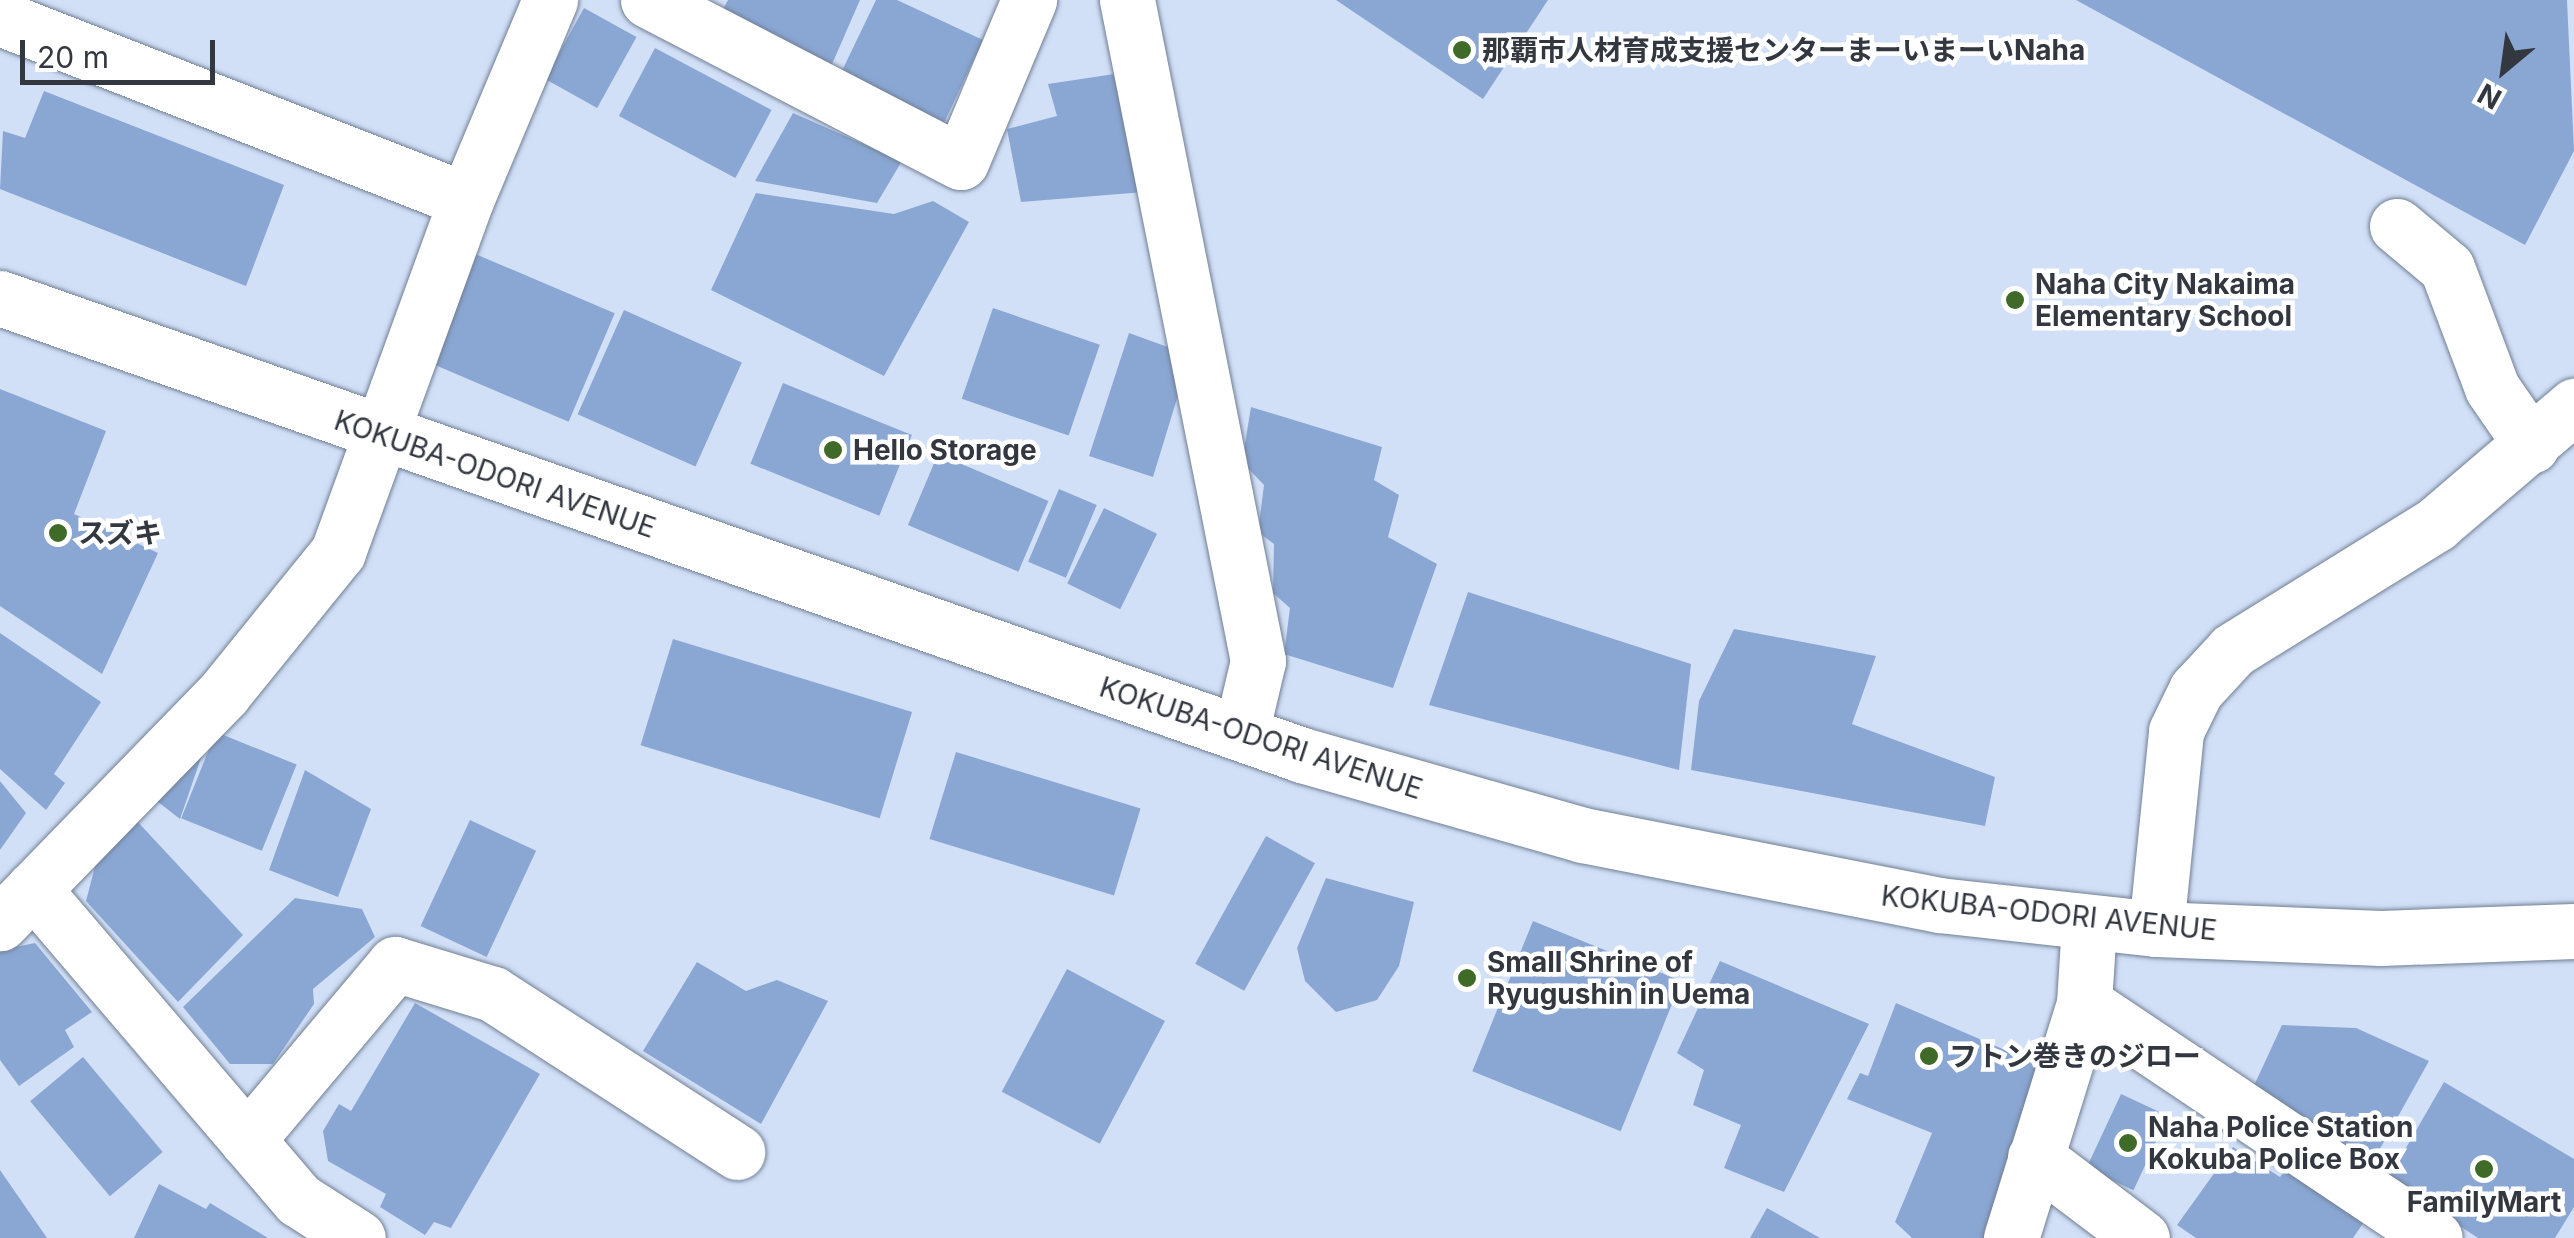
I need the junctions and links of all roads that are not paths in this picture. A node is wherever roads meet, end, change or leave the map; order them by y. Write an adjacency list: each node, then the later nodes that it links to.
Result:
1 (550, 0): 6 (main road)
2 (648, 0): 3 (main road)
3 (1029, 0)
4 (1127, 0): 12 (main road)
5 (2, 23): 6 (main road)
6 (466, 200): 10 (main road)
7 (2397, 226): 11 (main road)
8 (0, 298): 10 (main road, KOKUBA-ODORI AVENUE)
9 (2574, 406): 11 (main road)
10 (379, 434): 12 (main road, KOKUBA-ODORI AVENUE); 13 (main road)
11 (2532, 446): 15 (main road)
12 (1241, 734): 14 (main road, KOKUBA-ODORI AVENUE)
13 (17, 906): 18 (main road)
14 (2089, 923): 15 (main road, KOKUBA-ODORI AVENUE); 17 (main road)
15 (2156, 930): 16 (main road, KOKUBA-ODORI AVENUE)
16 (2574, 931)
17 (2084, 1003): 20 (main road); 24 (main road)
18 (248, 1140): 19 (main road); 21 (main road)
19 (738, 1152)
20 (2035, 1157): 22 (main road); 23 (main road)
21 (358, 1238)
22 (2011, 1238)
23 (2142, 1238)
24 (2435, 1238)

